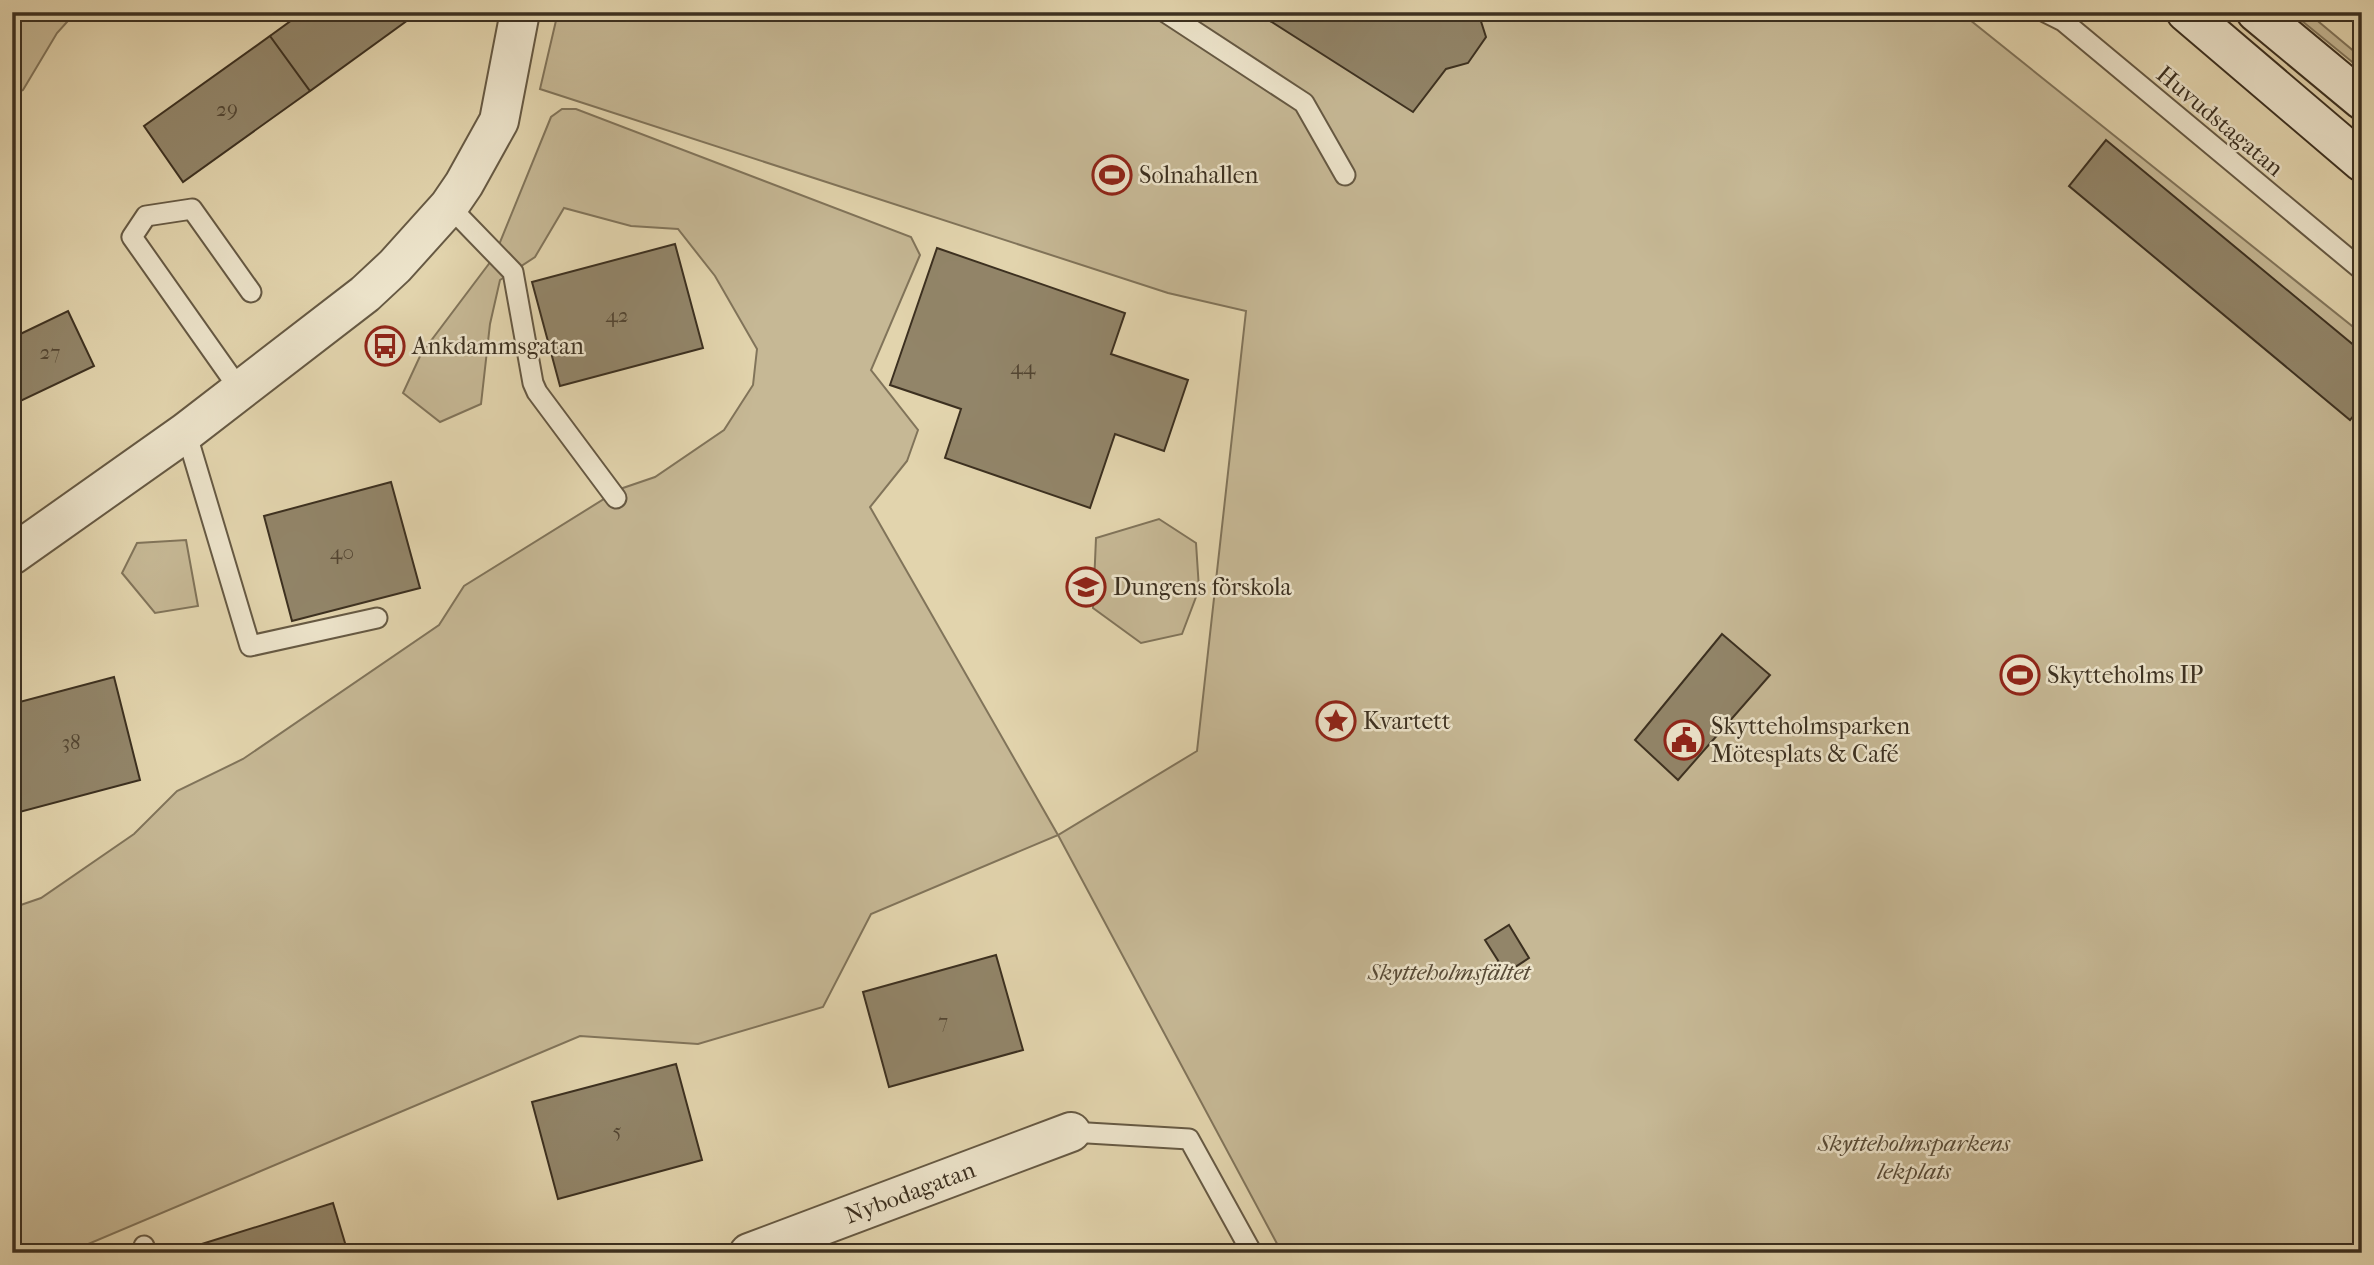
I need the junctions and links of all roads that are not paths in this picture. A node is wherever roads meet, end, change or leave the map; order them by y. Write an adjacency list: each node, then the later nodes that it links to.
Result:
1 (520, 12): 9 (street)
2 (1165, 12): 8 (lane)
3 (2045, 12): 10 (lane, Huvudstagatan)
4 (2186, 12): 7 (street)
5 (2256, 12): 6 (street)
6 (2362, 100)
7 (2362, 162)
8 (1345, 175)
9 (449, 206): 12 (street); 14 (lane)
10 (2362, 270)
11 (251, 292): 12 (lane)
12 (240, 390): 13 (street)
13 (186, 432): 15 (street); 16 (lane)
14 (615, 498)
15 (12, 555)
16 (377, 618)
17 (1071, 1132): 18 (street, Nybodagatan); 19 (lane)
18 (749, 1253)
19 (1252, 1253)

